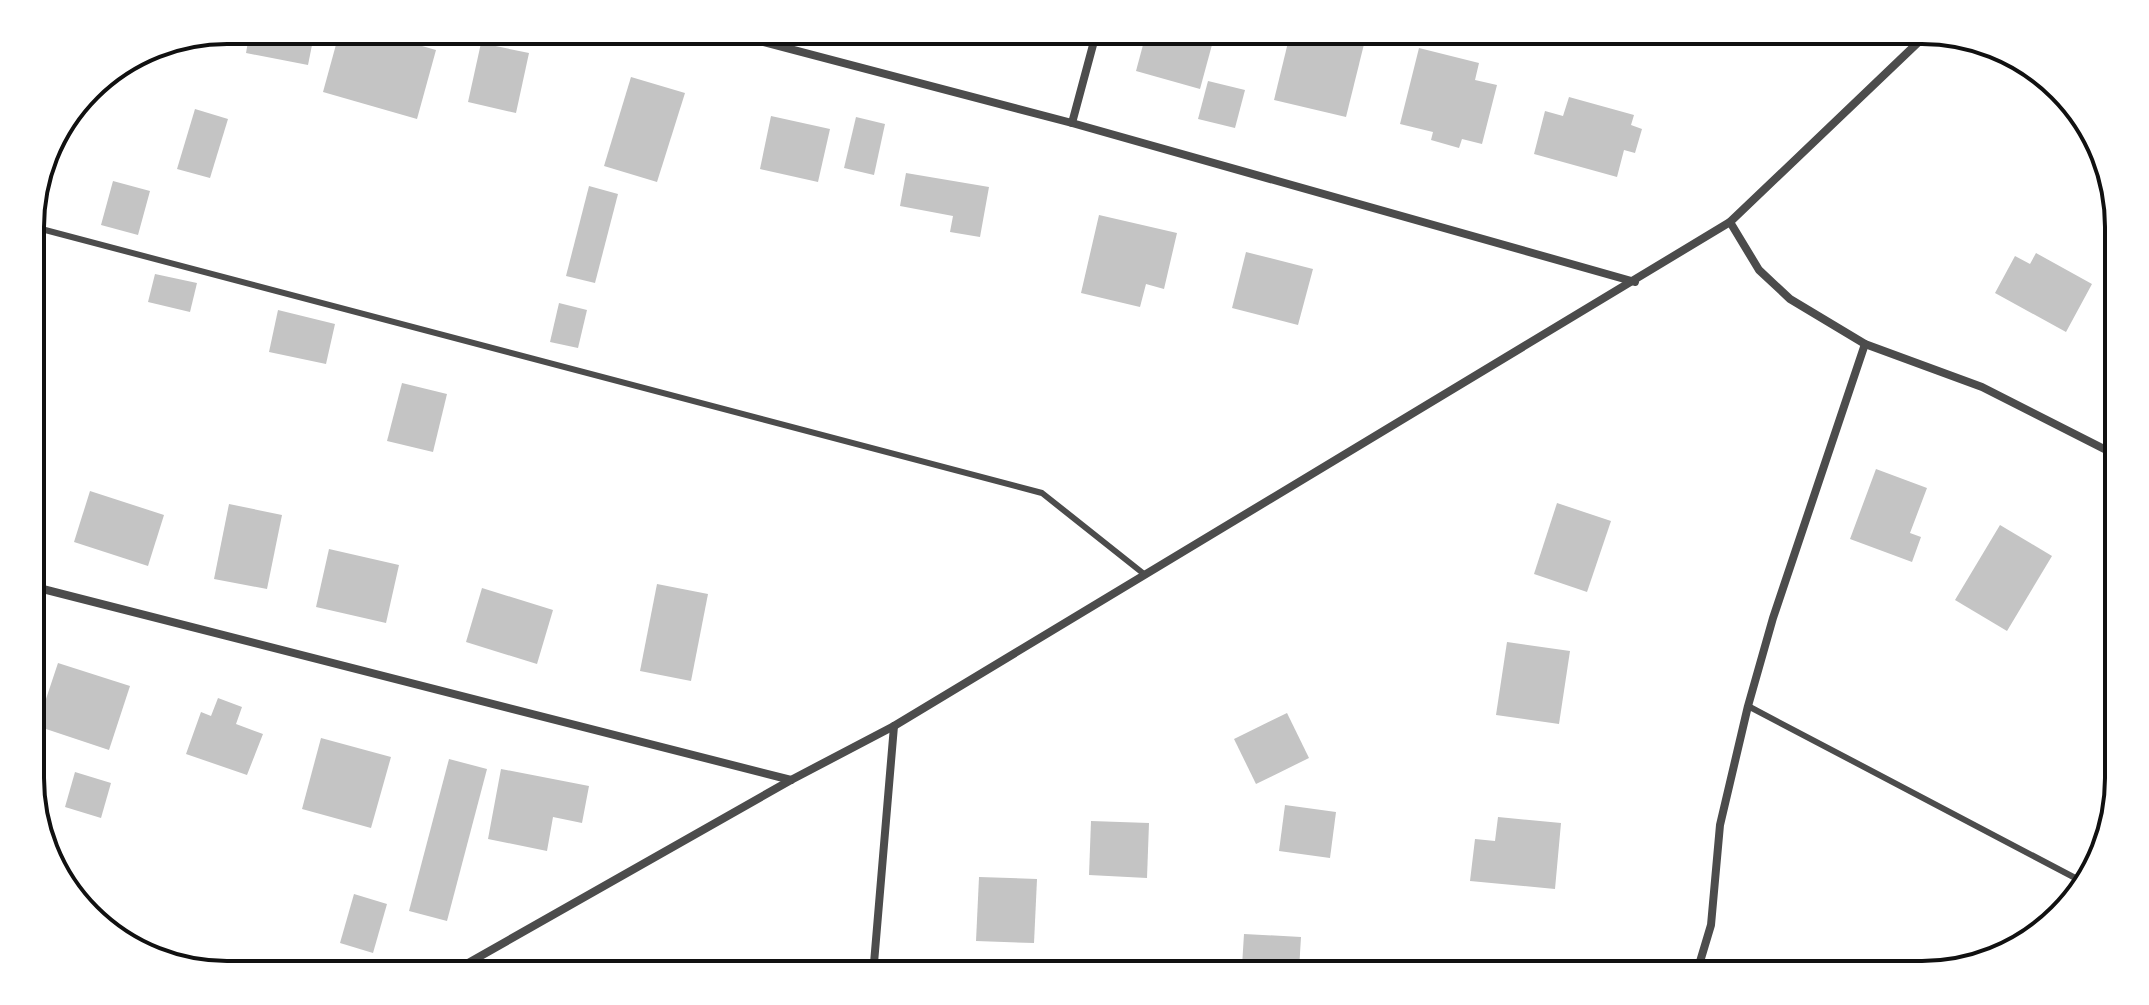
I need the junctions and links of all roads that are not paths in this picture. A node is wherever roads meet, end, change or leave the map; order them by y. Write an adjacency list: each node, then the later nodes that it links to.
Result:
1 (771, 44): 4 (street)
2 (1093, 44): 4 (street)
3 (1916, 44): 5 (street)
4 (1072, 123): 7 (street)
5 (1730, 222): 7 (street); 8 (street)
6 (44, 230): 10 (lane)
7 (1635, 282): 10 (street)
8 (1865, 344): 9 (street); 12 (street)
9 (2105, 449)
10 (1144, 574): 13 (street)
11 (44, 589): 14 (street)
12 (1748, 706): 15 (lane); 18 (street)
13 (894, 726): 14 (street); 17 (street)
14 (791, 780): 16 (street)
15 (2075, 878)
16 (472, 961)
17 (874, 961)
18 (1700, 961)

